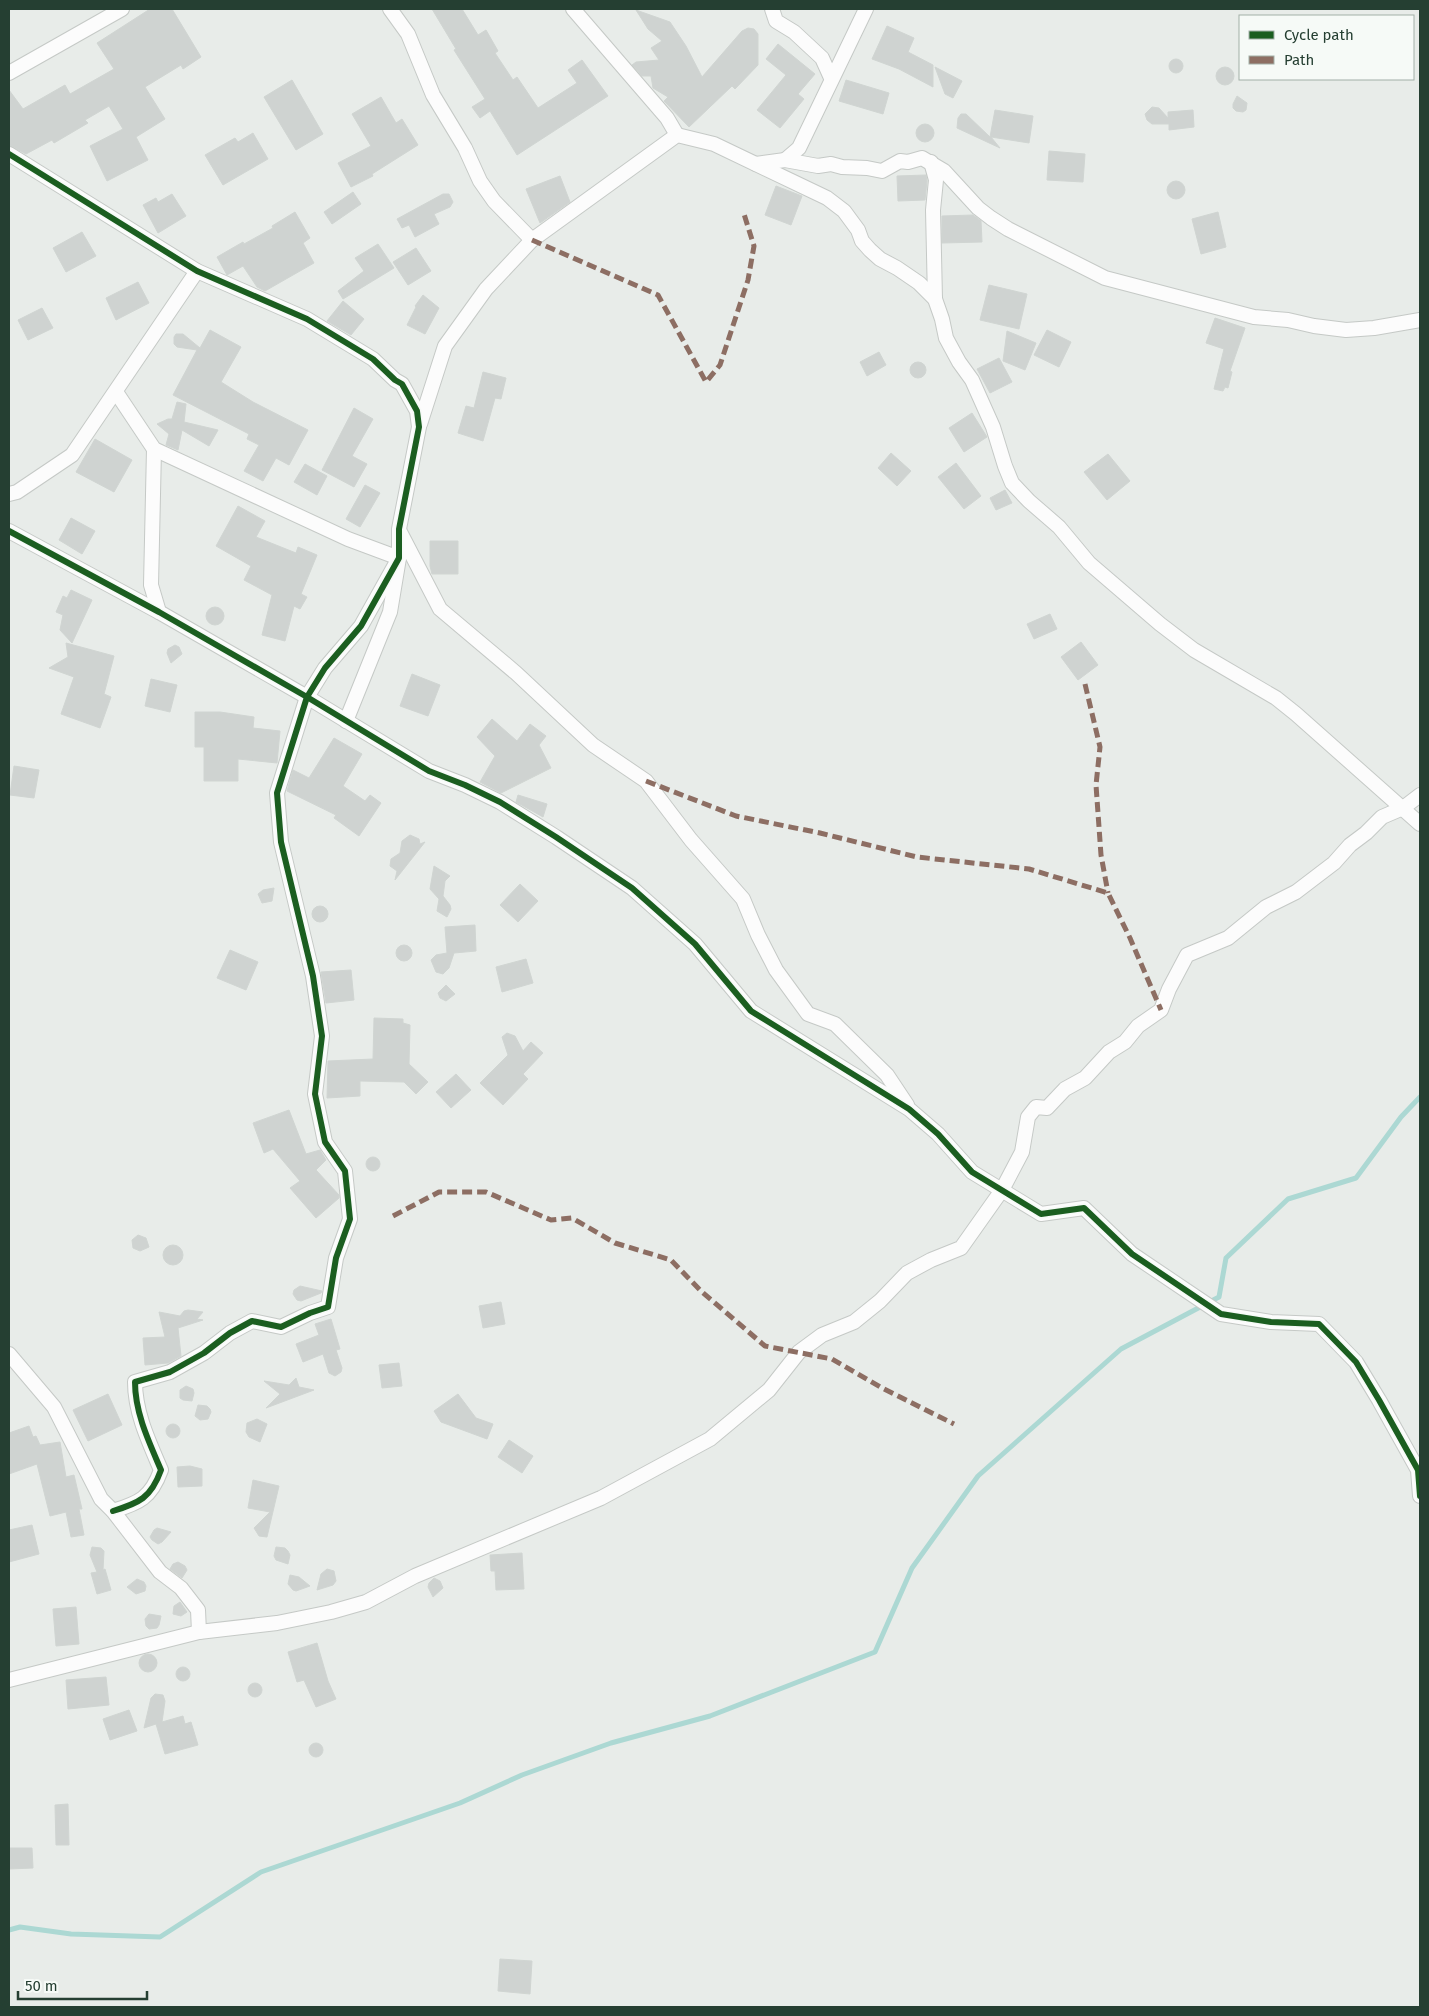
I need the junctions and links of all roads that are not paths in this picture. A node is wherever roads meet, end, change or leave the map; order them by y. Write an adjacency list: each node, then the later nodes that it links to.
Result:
1 (122, 9): 6 (street)
2 (390, 9): 13 (street)
3 (572, 9): 8 (street)
4 (772, 9): 7 (street)
5 (866, 9): 7 (street)
6 (9, 73)
7 (831, 78): 10 (street)
8 (677, 135): 12 (street); 13 (street)
9 (9, 154): 14 (street)
10 (785, 160): 11 (street); 12 (street)
11 (931, 162): 15 (street); 16 (street)
12 (756, 164): 15 (street)
13 (532, 240): 18 (street)
14 (197, 271): 17 (street); 18 (street)
15 (935, 299): 28 (street)
16 (1420, 320)
17 (116, 392): 19 (street); 20 (street)
18 (419, 427): 21 (street)
19 (154, 449): 23 (street); 24 (street)
20 (9, 494)
21 (399, 529): 23 (street); 30 (street)
22 (9, 532): 24 (street)
23 (399, 558): 25 (street); 26 (street)
24 (159, 612): 25 (street)
25 (307, 697): 26 (street); 34 (street)
26 (346, 721): 30 (street)
27 (1420, 795): 28 (street)
28 (1404, 808): 29 (street); 31 (street)
29 (1420, 824)
30 (909, 1109): 31 (street)
31 (1002, 1190): 33 (street); 35 (street)
32 (9, 1354): 34 (street)
33 (1420, 1496)
34 (113, 1511): 35 (street)
35 (199, 1632): 36 (street)
36 (9, 1680)

